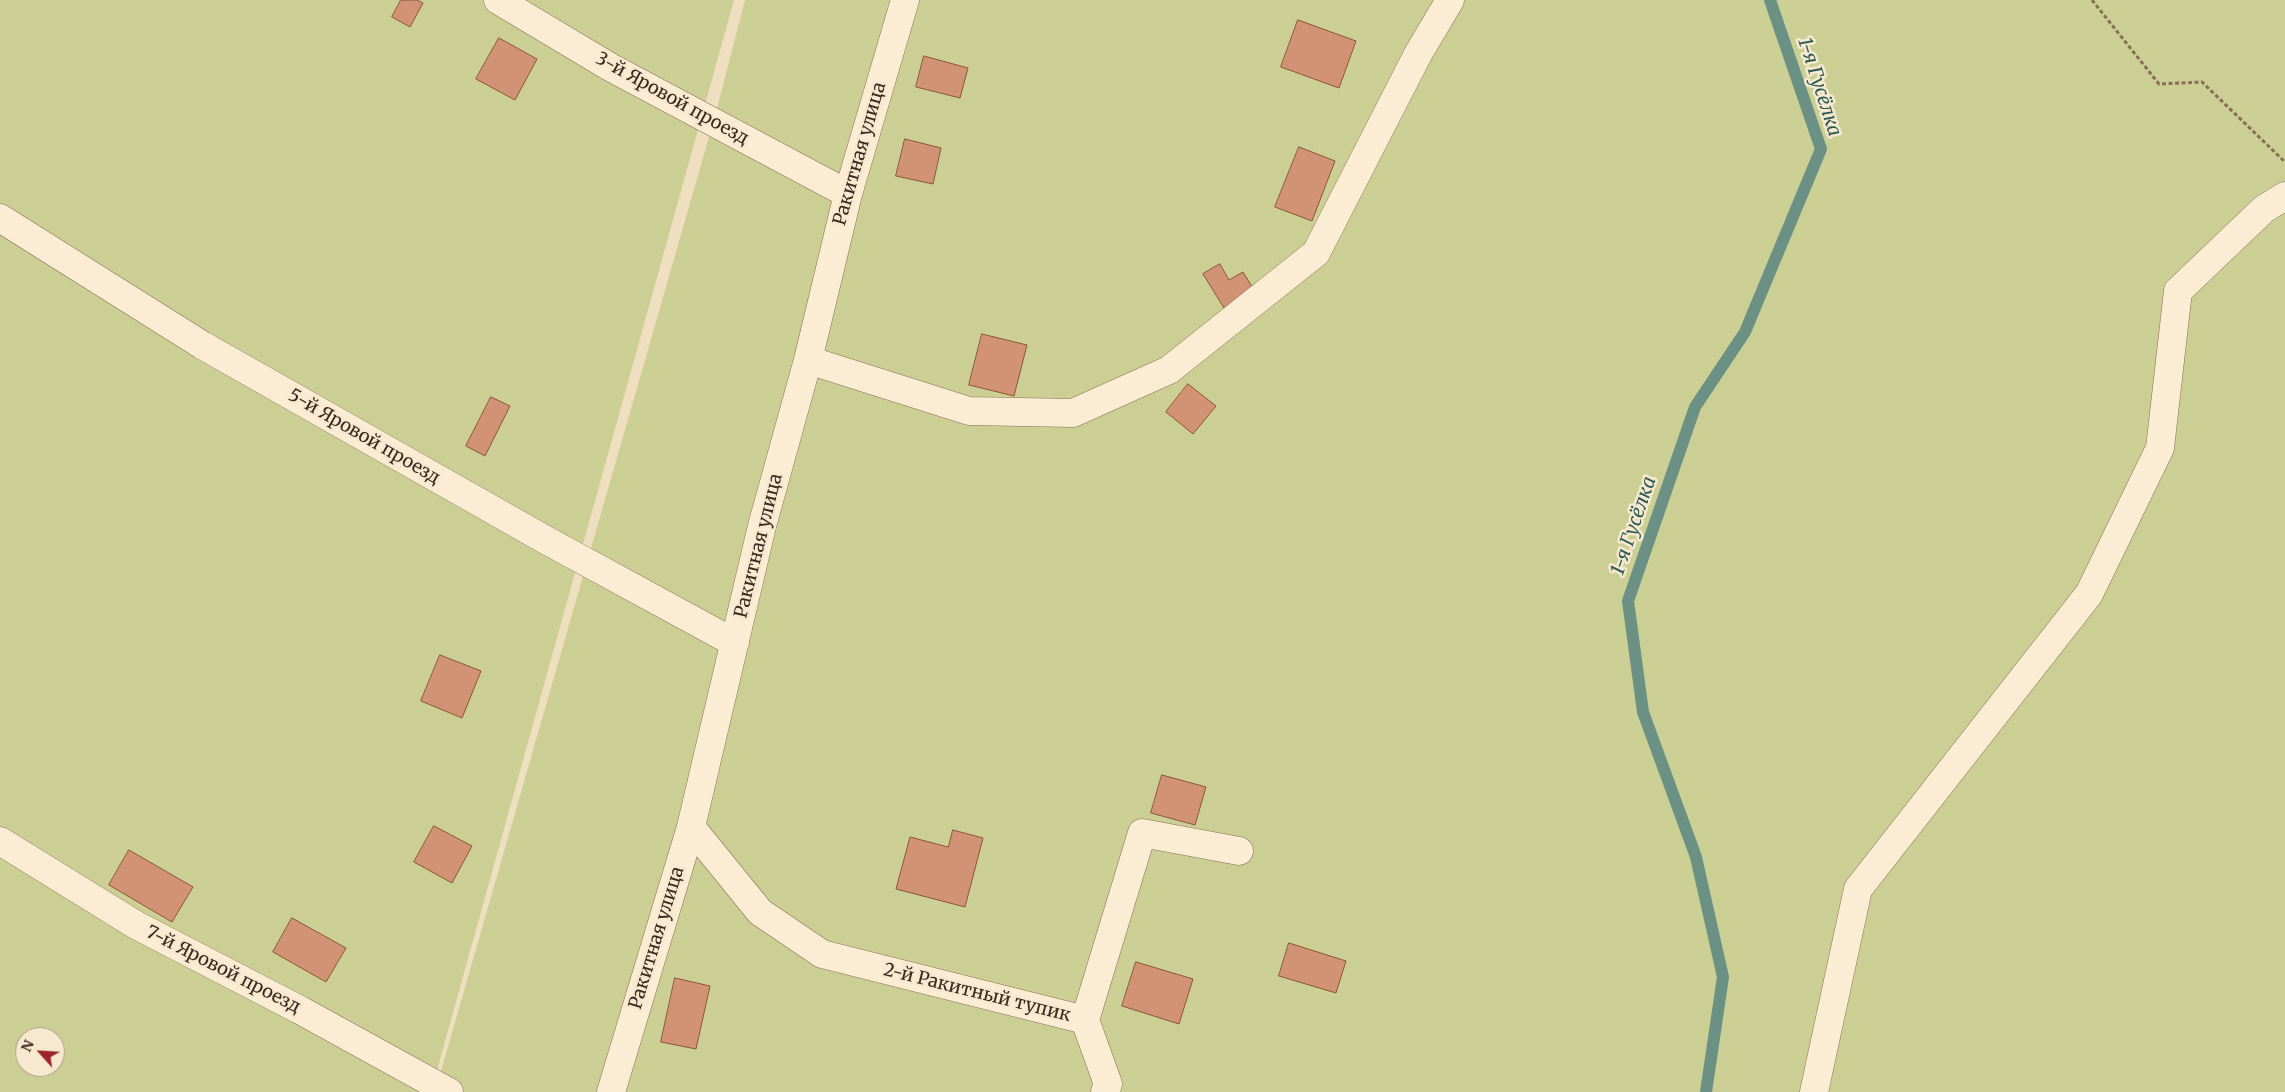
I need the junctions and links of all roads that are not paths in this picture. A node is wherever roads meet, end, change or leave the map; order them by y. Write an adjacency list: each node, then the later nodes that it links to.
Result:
1 (498, 0): 4 (street, 3-й Яровой проезд)
2 (904, 0): 4 (street, Ракитная улица)
3 (1450, 0): 7 (street)
4 (848, 194): 7 (street, Ракитная улица)
5 (2285, 196): 16 (street)
6 (0, 218): 8 (street, 5-й Яровой проезд)
7 (808, 360): 8 (street, Ракитная улица)
8 (735, 643): 9 (street, Ракитная улица)
9 (691, 826): 12 (street, 2-й Ракитный тупик); 14 (street, Ракитная улица)
10 (0, 841): 13 (street, 7-й Яровой проезд)
11 (1239, 851): 12 (street, 2-й Ракитный тупик)
12 (1085, 1020): 15 (street)
13 (449, 1092)
14 (611, 1092)
15 (1105, 1092)
16 (1814, 1092)

